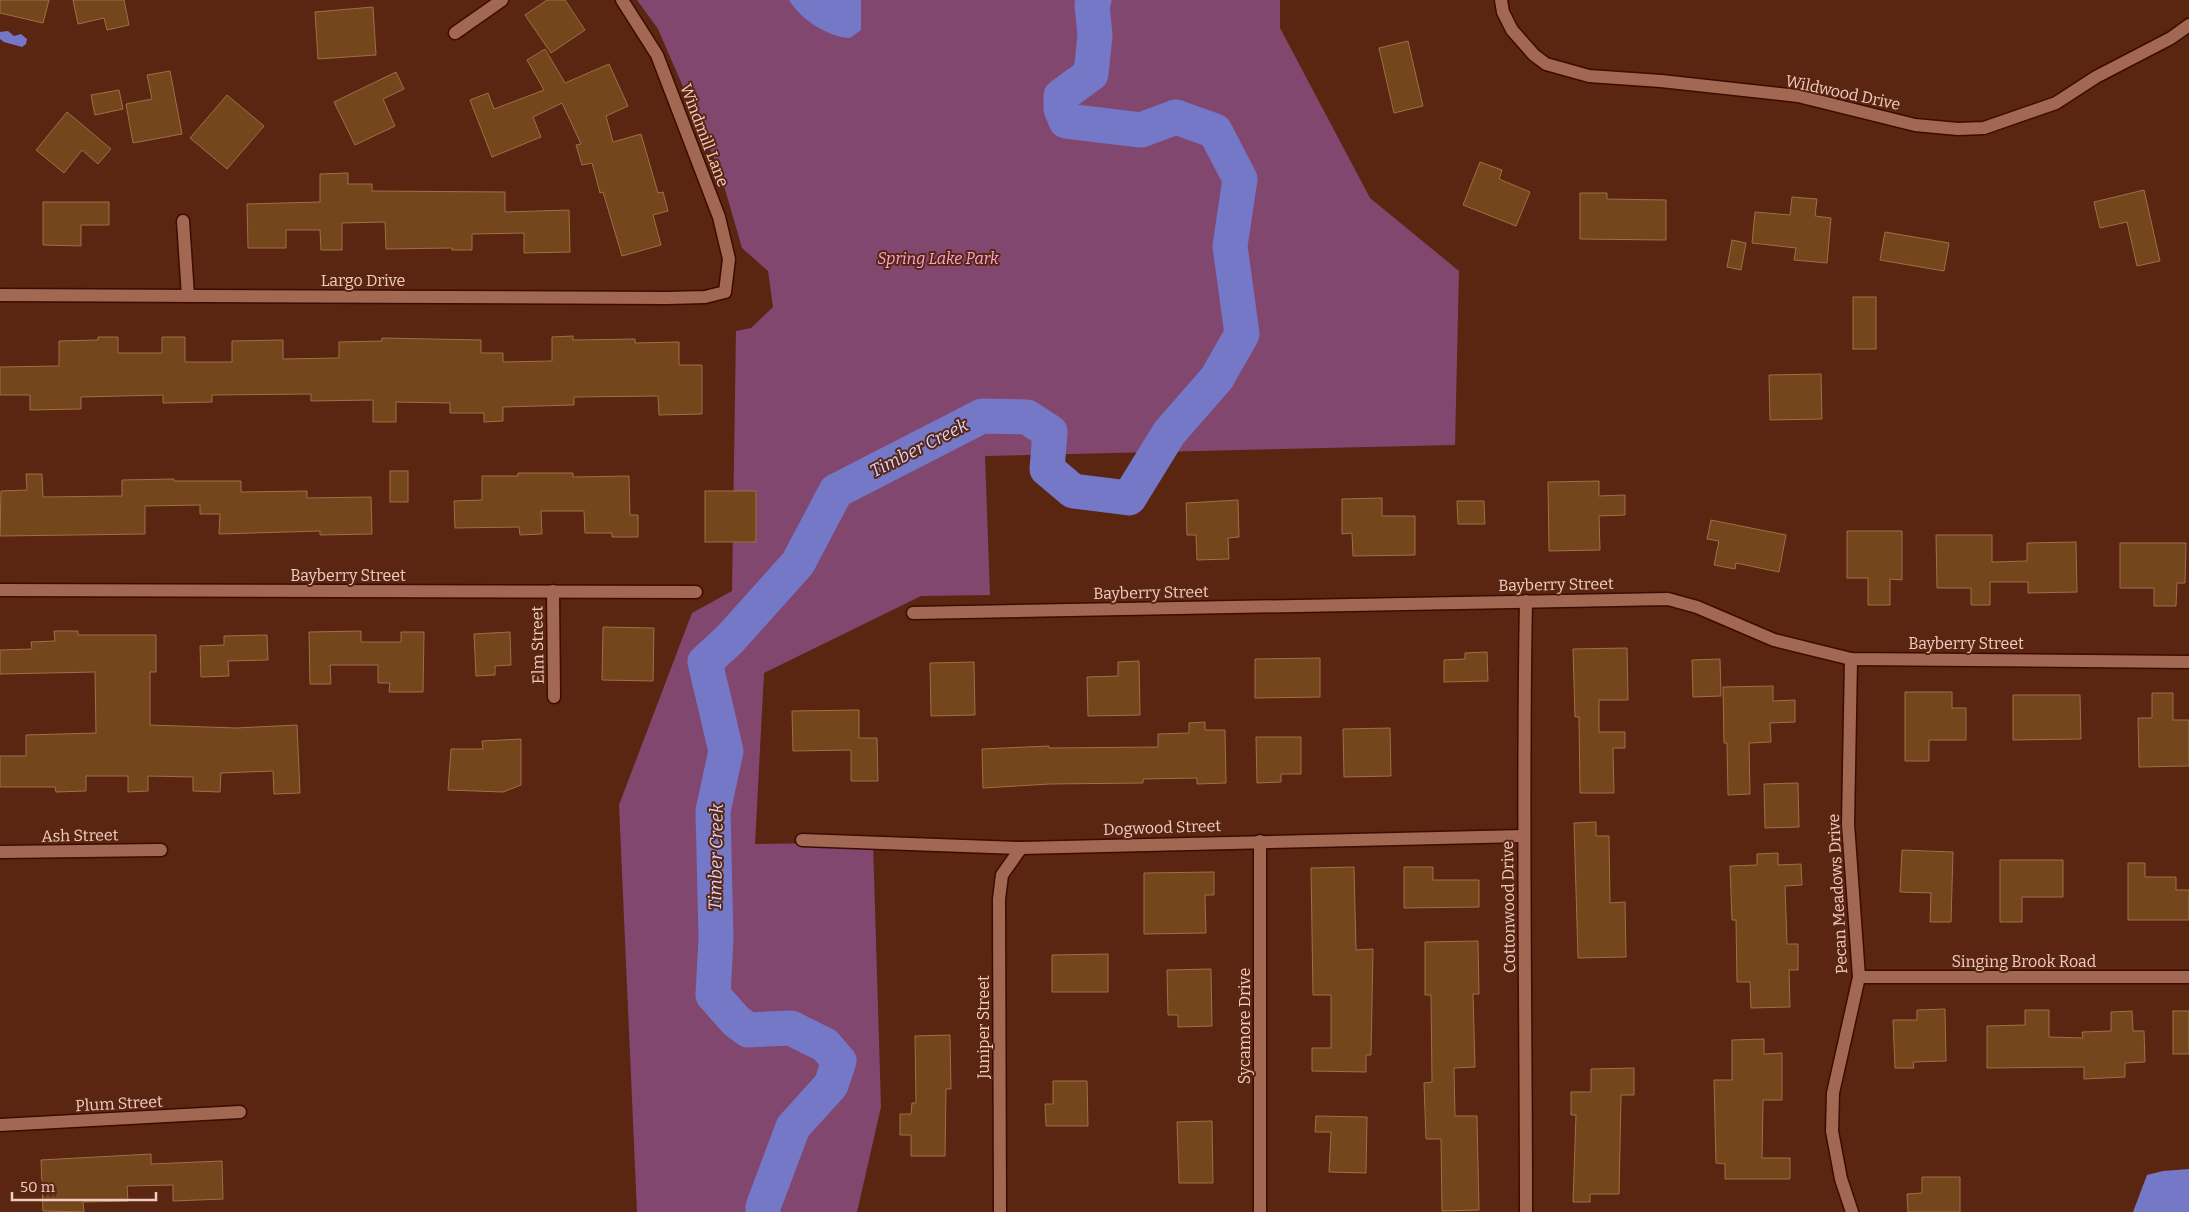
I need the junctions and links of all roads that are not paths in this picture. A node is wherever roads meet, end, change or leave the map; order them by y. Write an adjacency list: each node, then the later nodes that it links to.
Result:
1 (502, 0): 5 (street)
2 (622, 0): 7 (street, Windmill Lane)
3 (1501, 0): 4 (street, Wildwood Drive)
4 (2189, 25)
5 (455, 33)
6 (183, 222): 9 (street)
7 (725, 292): 9 (street, Largo Drive)
8 (0, 295): 9 (street, Largo Drive)
9 (188, 296)
10 (0, 590): 11 (street, Bayberry Street)
11 (552, 592): 12 (street, Bayberry Street); 17 (street, Elm Street)
12 (696, 592)
13 (1526, 601): 14 (street, Bayberry Street); 15 (street, Bayberry Street); 18 (street, Cottonwood Drive)
14 (913, 613)
15 (1851, 659): 16 (street, Bayberry Street); 24 (street, Pecan Meadows Drive)
16 (2189, 662)
17 (554, 697)
18 (1523, 836): 20 (street, Dogwood Street); 30 (street, Cottonwood Drive)
19 (802, 840): 21 (street, Dogwood Street)
20 (1260, 841): 21 (street, Dogwood Street); 29 (street, Sycamore Drive)
21 (1021, 848): 28 (street, Juniper Street)
22 (160, 850): 23 (street, Ash Street)
23 (0, 852)
24 (1859, 977): 25 (street, Singing Brook Road); 31 (street, Pecan Meadows Drive)
25 (2189, 977)
26 (240, 1112): 27 (street, Plum Street)
27 (0, 1125)
28 (1000, 1212)
29 (1260, 1212)
30 (1526, 1212)
31 (1852, 1212)

